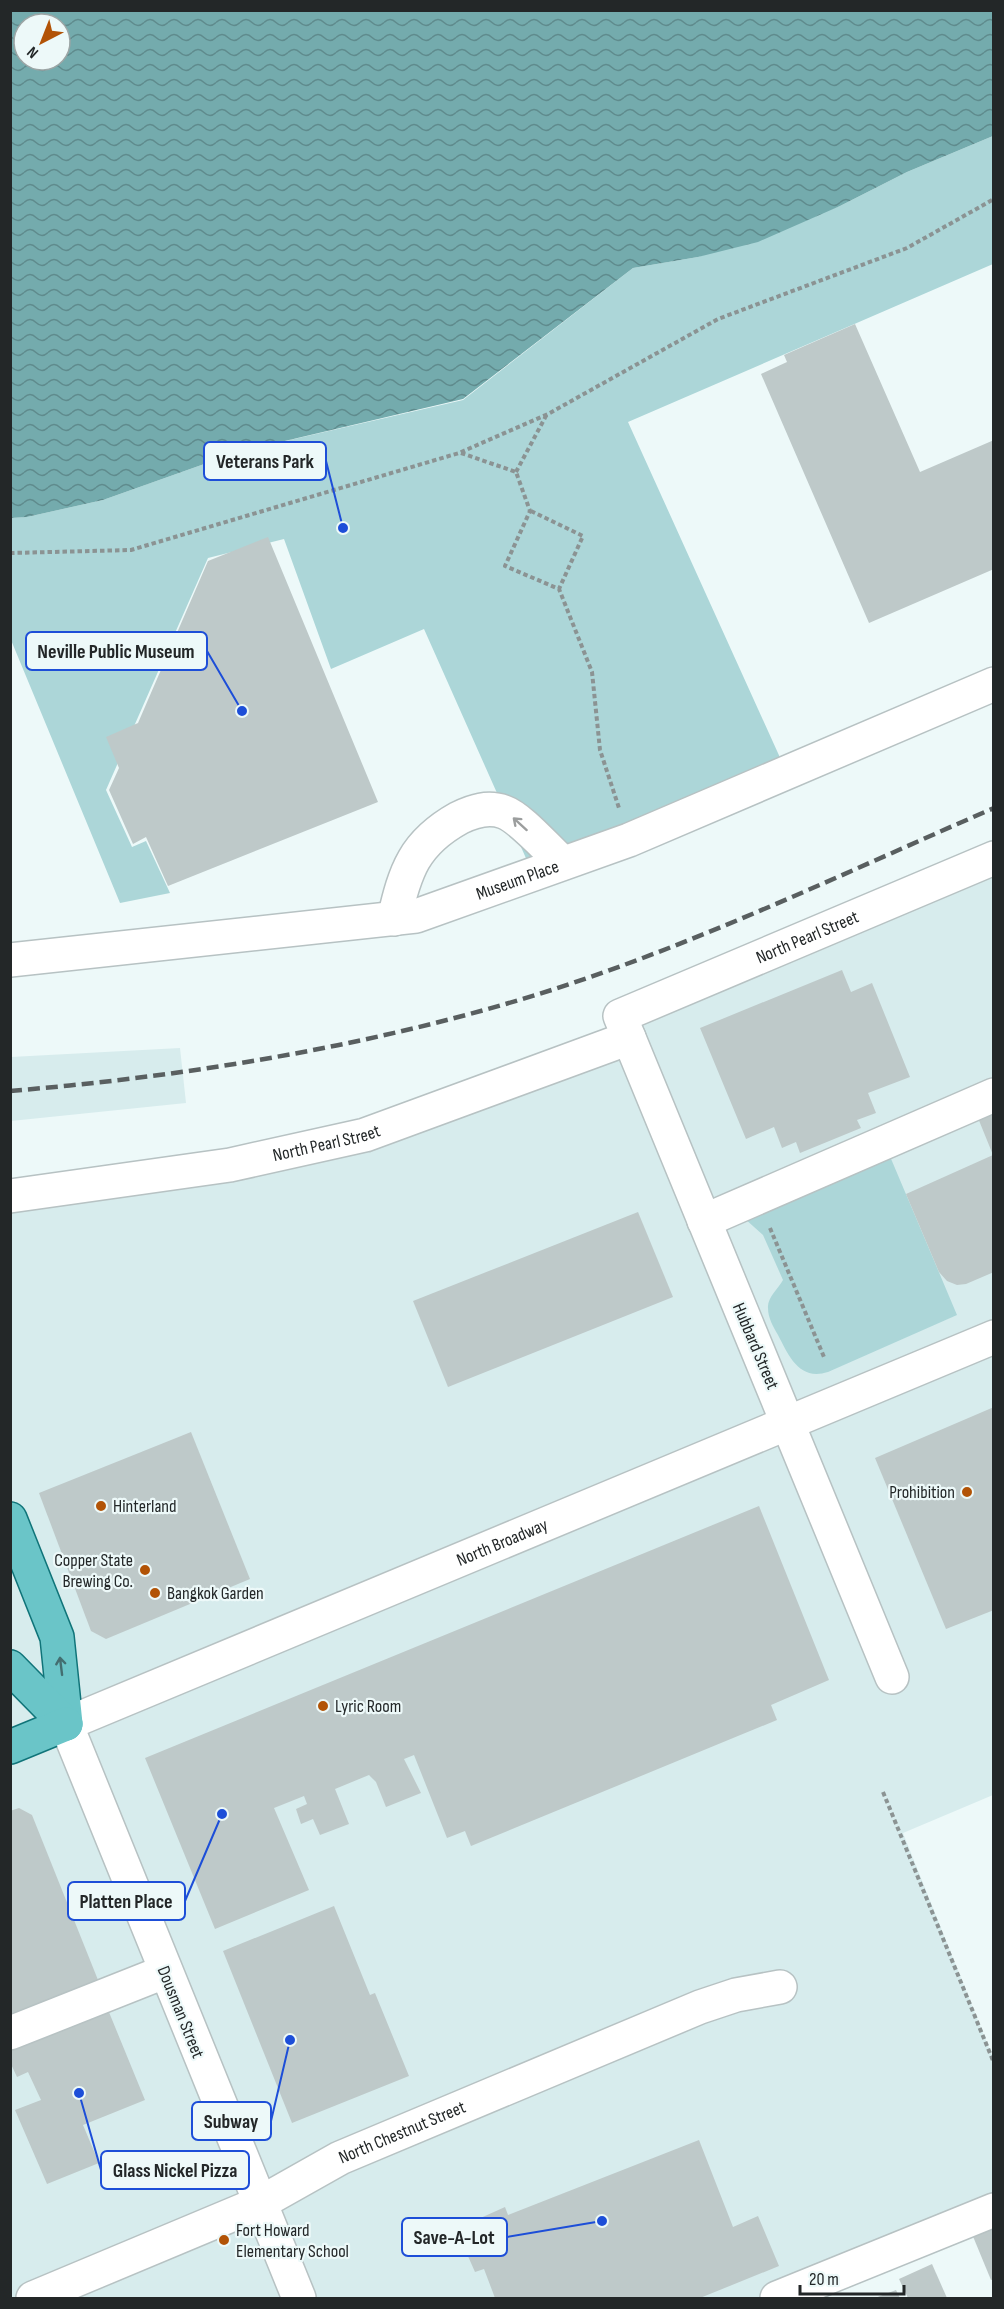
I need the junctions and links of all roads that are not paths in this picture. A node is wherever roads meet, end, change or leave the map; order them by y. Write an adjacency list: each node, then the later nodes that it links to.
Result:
1 (993, 684): 3 (street, Museum Place)
2 (993, 858): 6 (street, North Pearl Street)
3 (563, 863): 4 (street, Museum Place); 4 (street, one-way to 4)
4 (394, 919): 5 (street, Museum Place)
5 (10, 960)
6 (624, 1027): 8 (street, North Pearl Street); 9 (street, Hubbard Street)
7 (993, 1095): 9 (street)
8 (10, 1196)
9 (704, 1221): 11 (street, Hubbard Street)
10 (993, 1337): 11 (street, North Broadway)
11 (788, 1424): 14 (street, Hubbard Street); 15 (street, North Broadway)
12 (10, 1519): 15 (main road, Dousman Street, one-way to 12)
13 (10, 1666): 15 (main road, Dousman Street)
14 (892, 1677)
15 (66, 1724): 16 (main road, North Broadway); 17 (street, Dousman Street)
16 (10, 1747)
17 (164, 1972): 19 (street); 20 (street, Dousman Street)
18 (780, 1987): 20 (street, North Chestnut Street)
19 (10, 2033)
20 (260, 2203): 22 (street, North Chestnut Street); 23 (street, Dousman Street)
21 (993, 2210): 24 (street)
22 (33, 2298)
23 (299, 2298)
24 (777, 2298)

